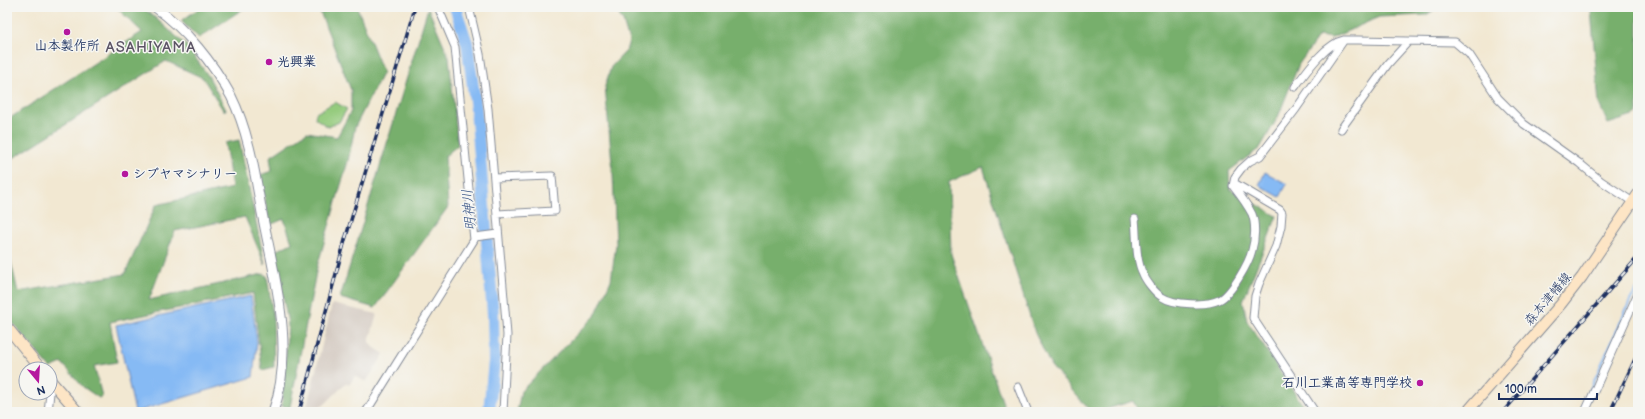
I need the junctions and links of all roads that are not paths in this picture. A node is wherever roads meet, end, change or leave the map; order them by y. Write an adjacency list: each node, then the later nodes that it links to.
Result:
1 (155, 7): 23 (street)
2 (438, 7): 14 (street)
3 (469, 7): 8 (street)
4 (1344, 40): 5 (street); 6 (street); 9 (street)
5 (1408, 42): 7 (street); 10 (street)
6 (1295, 87)
7 (1341, 129)
8 (494, 178): 11 (street); 11 (street)
9 (1234, 183): 12 (street); 27 (street)
10 (1635, 198): 28 (main road, 森本津幡線)
11 (497, 214): 13 (street)
12 (1135, 219)
13 (496, 234): 14 (street); 25 (street)
14 (478, 236): 24 (street)
15 (1638, 294): 29 (street)
16 (7, 327): 17 (main road)
17 (35, 361)
18 (1018, 387): 26 (street)
19 (58, 393): 22 (main road)
20 (49, 401): 21 (street)
21 (48, 412)
22 (78, 412)
23 (273, 412)
24 (366, 412)
25 (503, 412)
26 (1028, 412)
27 (1315, 412)
28 (1468, 412)
29 (1585, 412)

